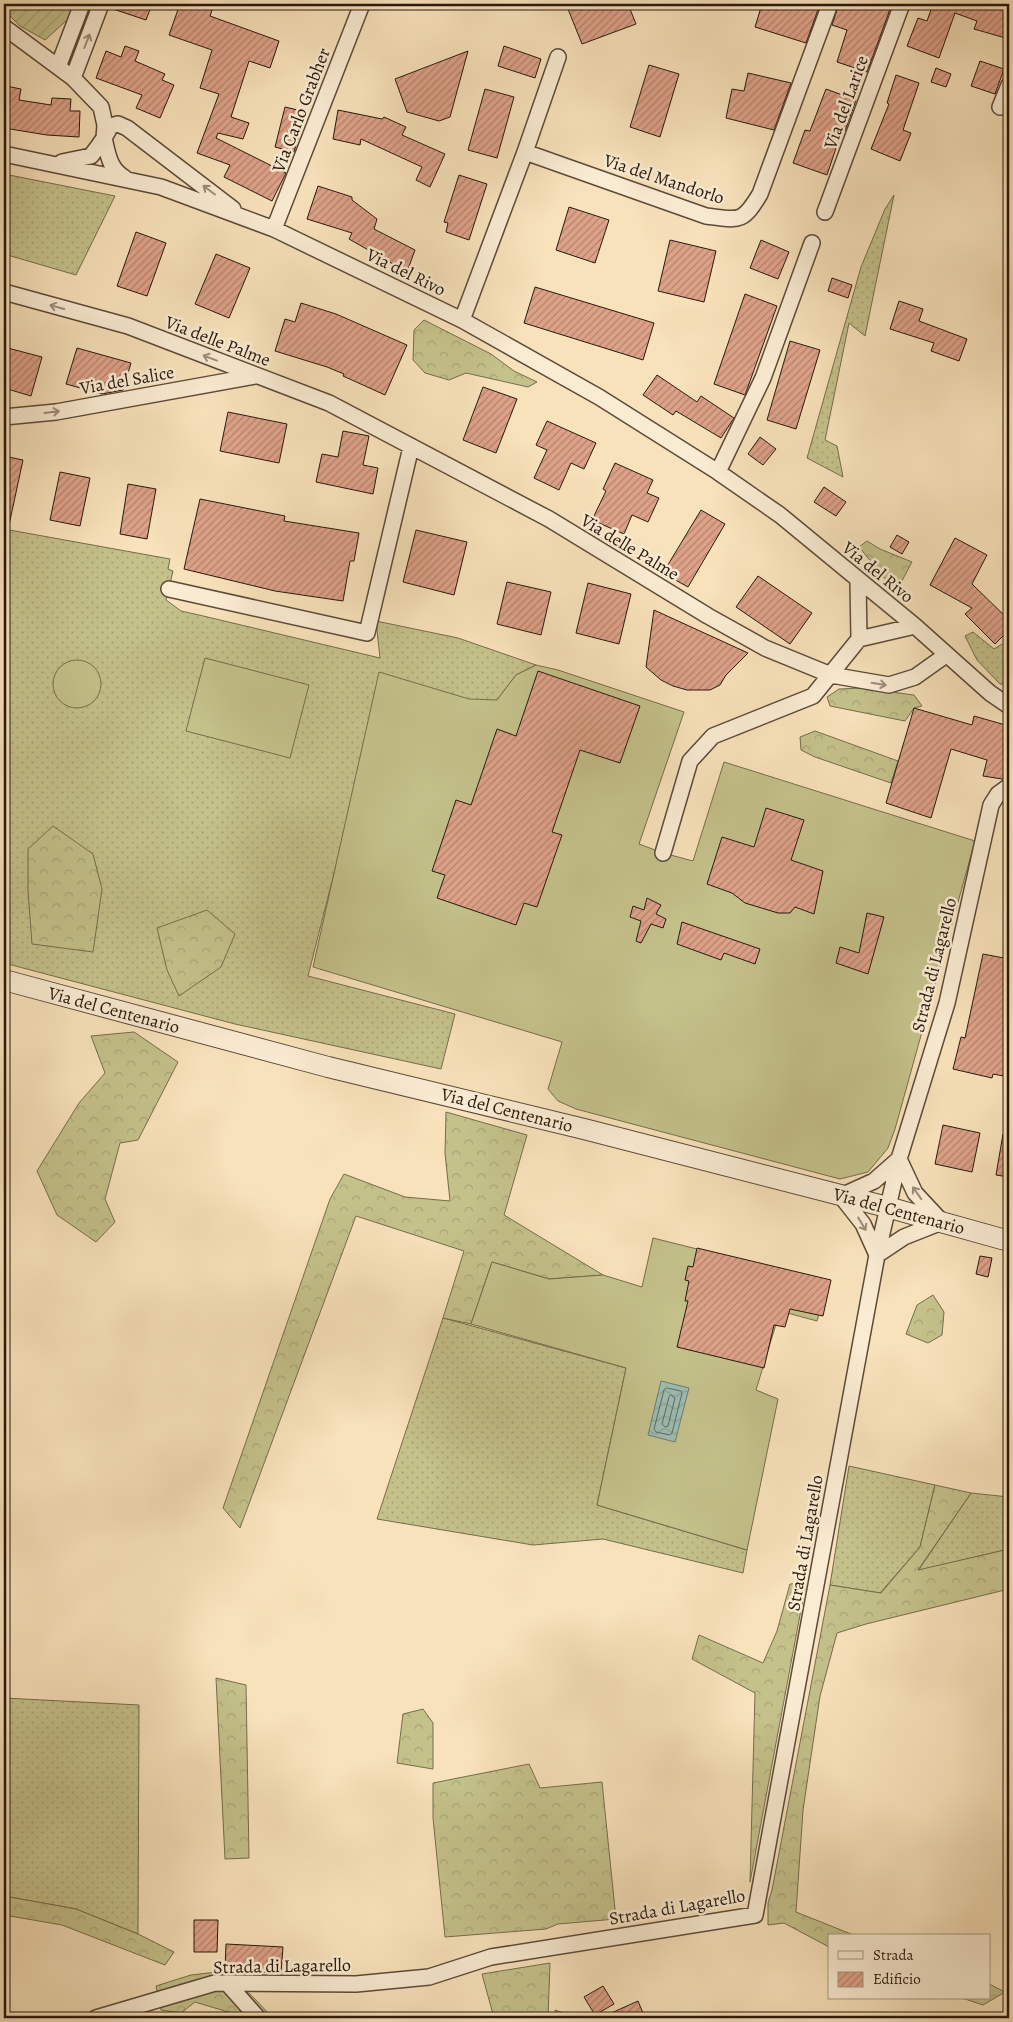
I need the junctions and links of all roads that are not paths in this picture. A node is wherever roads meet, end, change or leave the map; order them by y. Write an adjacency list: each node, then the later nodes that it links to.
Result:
1 (82, 4): 8 (street)
2 (101, 4): 9 (street, one-way to 2)
3 (362, 4): 19 (street, Via Carlo Grabher)
4 (830, 4): 13 (street, Via del Mandorlo)
5 (902, 4): 17 (street, Via del Larice)
6 (4, 27): 8 (street)
7 (558, 58): 13 (street)
8 (58, 67): 9 (street)
9 (73, 78): 12 (street)
10 (1009, 85): 11 (street)
11 (1000, 107)
12 (104, 138): 15 (street); 16 (street); 18 (street, one-way to 12)
13 (525, 152): 22 (street)
14 (4, 154): 15 (street, Via del Rivo)
15 (53, 163): 16 (street, Via del Rivo)
16 (126, 178): 18 (street, Via del Rivo)
17 (825, 212)
18 (248, 220): 19 (street, Via del Rivo)
19 (274, 229): 22 (street, Via del Rivo)
20 (812, 243): 26 (street)
21 (4, 292): 23 (street, Via delle Palme, one-way to 21)
22 (462, 320): 26 (street, Via del Rivo)
23 (256, 375): 24 (street, Via del Salice, one-way to 23); 25 (street, Via delle Palme)
24 (4, 417)
25 (411, 447): 28 (street); 32 (street, Via delle Palme)
26 (718, 472): 27 (street, Via del Rivo)
27 (858, 580): 29 (street, Via del Rivo); 30 (street)
28 (168, 589)
29 (915, 626): 30 (street); 31 (street, Via del Rivo)
30 (859, 639): 32 (street)
31 (946, 655): 32 (street, Via delle Palme, one-way to 31); 33 (street, Via del Rivo)
32 (831, 675): 35 (street)
33 (1009, 706)
34 (1009, 786): 37 (street, Strada di Lagarello)
35 (663, 853)
36 (4, 980): 38 (street, Via del Centenario)
37 (899, 1159): 38 (street); 39 (street, Strada di Lagarello); 40 (street, one-way to 37)
38 (841, 1196): 39 (street, Via del Centenario); 42 (street, one-way to 42)
39 (887, 1207): 40 (street, Via del Centenario); 42 (street, Strada di Lagarello)
40 (942, 1222): 41 (street, Via del Centenario); 42 (street)
41 (1009, 1241)
42 (877, 1255): 43 (street, Strada di Lagarello)
43 (227, 1983): 44 (street, Strada di Lagarello); 45 (street)
44 (96, 2018)
45 (258, 2018)

